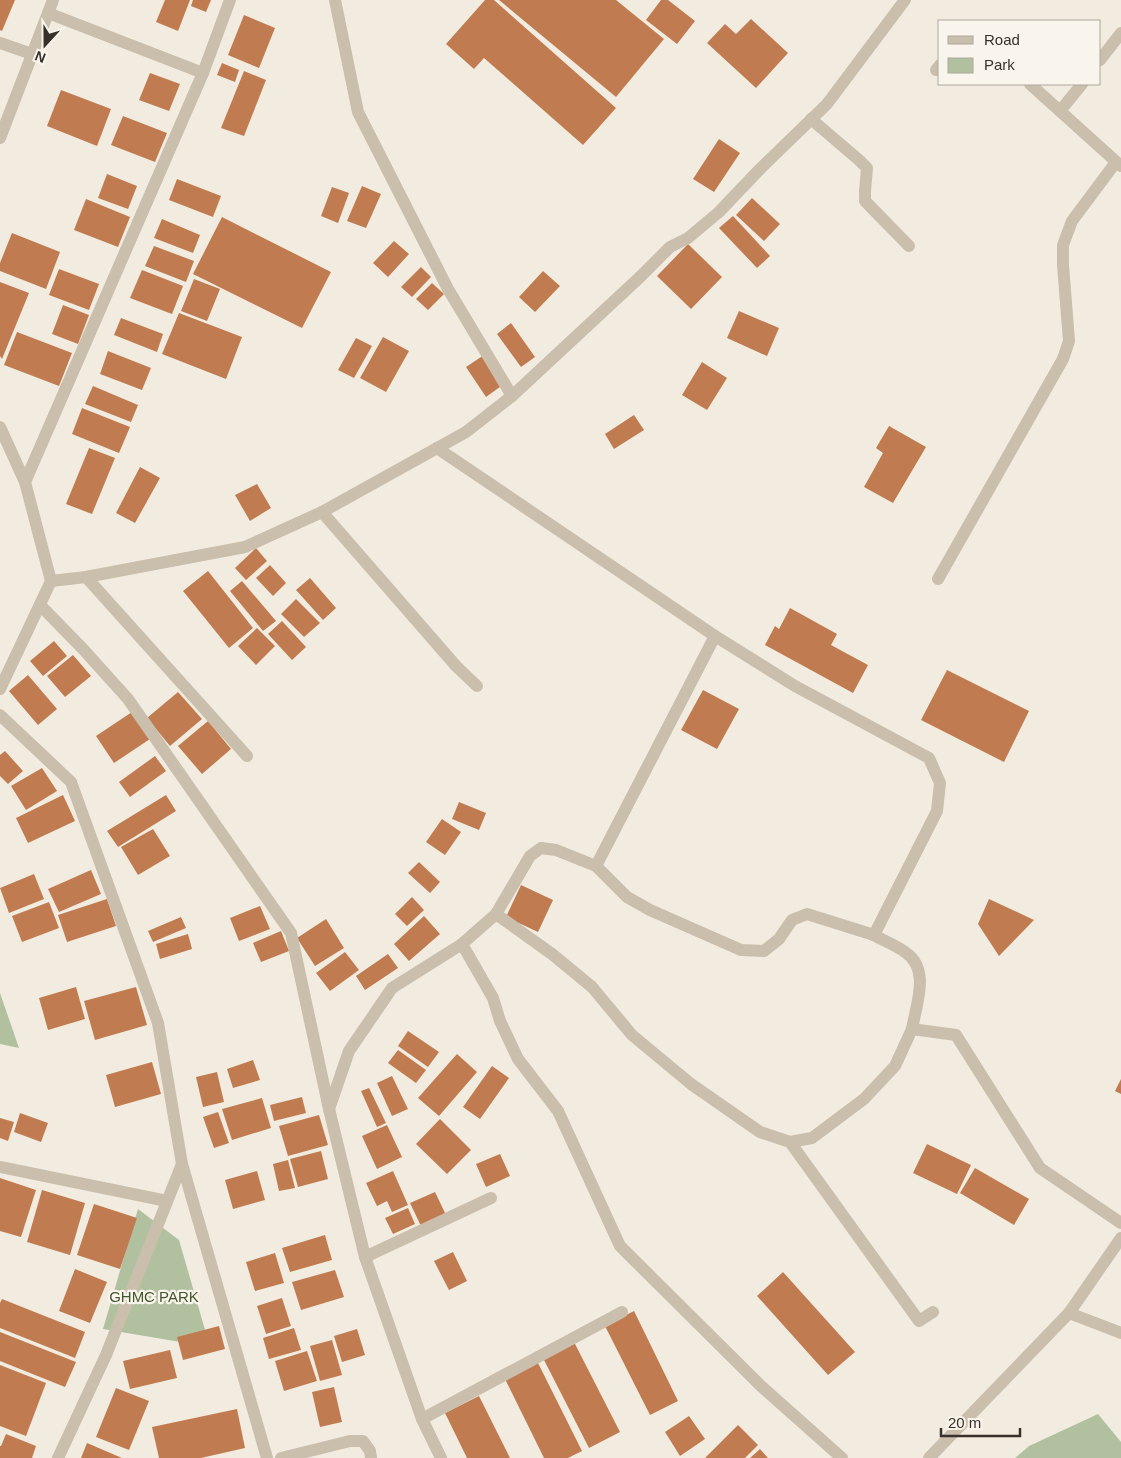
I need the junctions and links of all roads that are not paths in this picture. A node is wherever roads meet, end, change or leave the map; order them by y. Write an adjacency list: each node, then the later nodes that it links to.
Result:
1 (54, 0): 5 (street)
2 (230, 0): 10 (street)
3 (335, 0): 18 (street)
4 (905, 0): 14 (street)
5 (48, 13): 8 (street); 10 (street)
6 (1121, 33): 9 (street)
7 (0, 43): 8 (street)
8 (32, 54): 15 (street)
9 (1101, 59)
10 (203, 73): 21 (street)
11 (1031, 85): 13 (street)
12 (1081, 85): 13 (street)
13 (1060, 111): 16 (street)
14 (812, 120): 17 (street); 18 (street)
15 (0, 138)
16 (1118, 164): 24 (street)
17 (910, 246)
18 (512, 396): 20 (street)
19 (0, 427): 21 (street)
20 (437, 448): 22 (street); 27 (street)
21 (25, 482): 25 (street)
22 (322, 512): 23 (street); 28 (street)
23 (86, 577): 25 (street); 31 (street)
24 (938, 579)
25 (51, 581): 26 (street)
26 (40, 605): 29 (street); 37 (street)
27 (715, 636): 32 (street); 34 (street)
28 (477, 686)
29 (0, 689)
30 (0, 715): 39 (street)
31 (248, 756)
32 (596, 866): 33 (street); 34 (street)
33 (496, 914): 35 (street); 38 (street)
34 (874, 935): 36 (street)
35 (462, 944): 37 (street); 56 (street)
36 (912, 1029): 38 (street); 43 (street)
37 (329, 1109): 45 (street)
38 (790, 1142): 47 (street)
39 (182, 1164): 42 (street); 52 (street)
40 (0, 1167): 42 (street)
41 (491, 1198): 45 (street)
42 (168, 1201): 51 (street)
43 (1121, 1224)
44 (1121, 1238): 48 (street)
45 (365, 1257): 50 (street)
46 (622, 1312): 50 (street)
47 (933, 1312)
48 (1069, 1313): 49 (street); 57 (street)
49 (1121, 1333)
50 (422, 1419): 55 (street)
51 (58, 1458)
52 (267, 1458)
53 (281, 1458): 54 (street)
54 (371, 1458)
55 (441, 1458)
56 (842, 1458)
57 (929, 1458)

